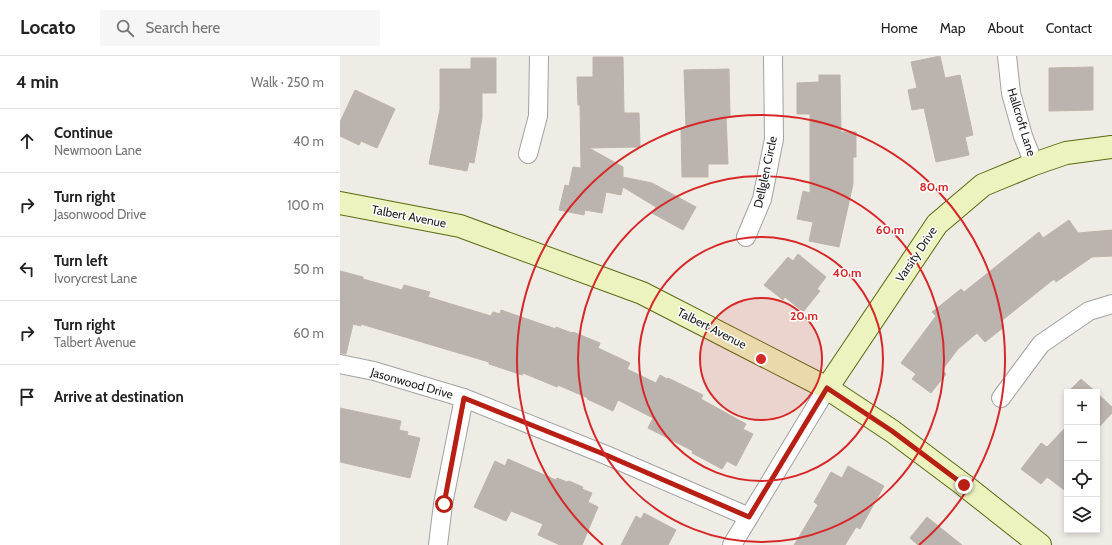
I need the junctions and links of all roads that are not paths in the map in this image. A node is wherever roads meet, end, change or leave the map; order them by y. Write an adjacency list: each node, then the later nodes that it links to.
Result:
1 (538, 56): 5 (street)
2 (773, 56): 8 (street, Dellglen Circle)
3 (1007, 56): 6 (street, Hallcroft Lane)
4 (1112, 147): 6 (street, Varsity Drive)
5 (528, 154)
6 (1034, 164): 11 (street, Varsity Drive)
7 (340, 203): 11 (street, Talbert Avenue)
8 (746, 237)
9 (1112, 304): 13 (street)
10 (340, 364): 12 (street, Jasonwood Drive)
11 (827, 388): 14 (street); 17 (street, Talbert Avenue)
12 (464, 398): 14 (street, Jasonwood Drive); 15 (street)
13 (1001, 398)
14 (749, 517): 16 (street)
15 (438, 545)
16 (732, 545)
17 (1040, 545)

